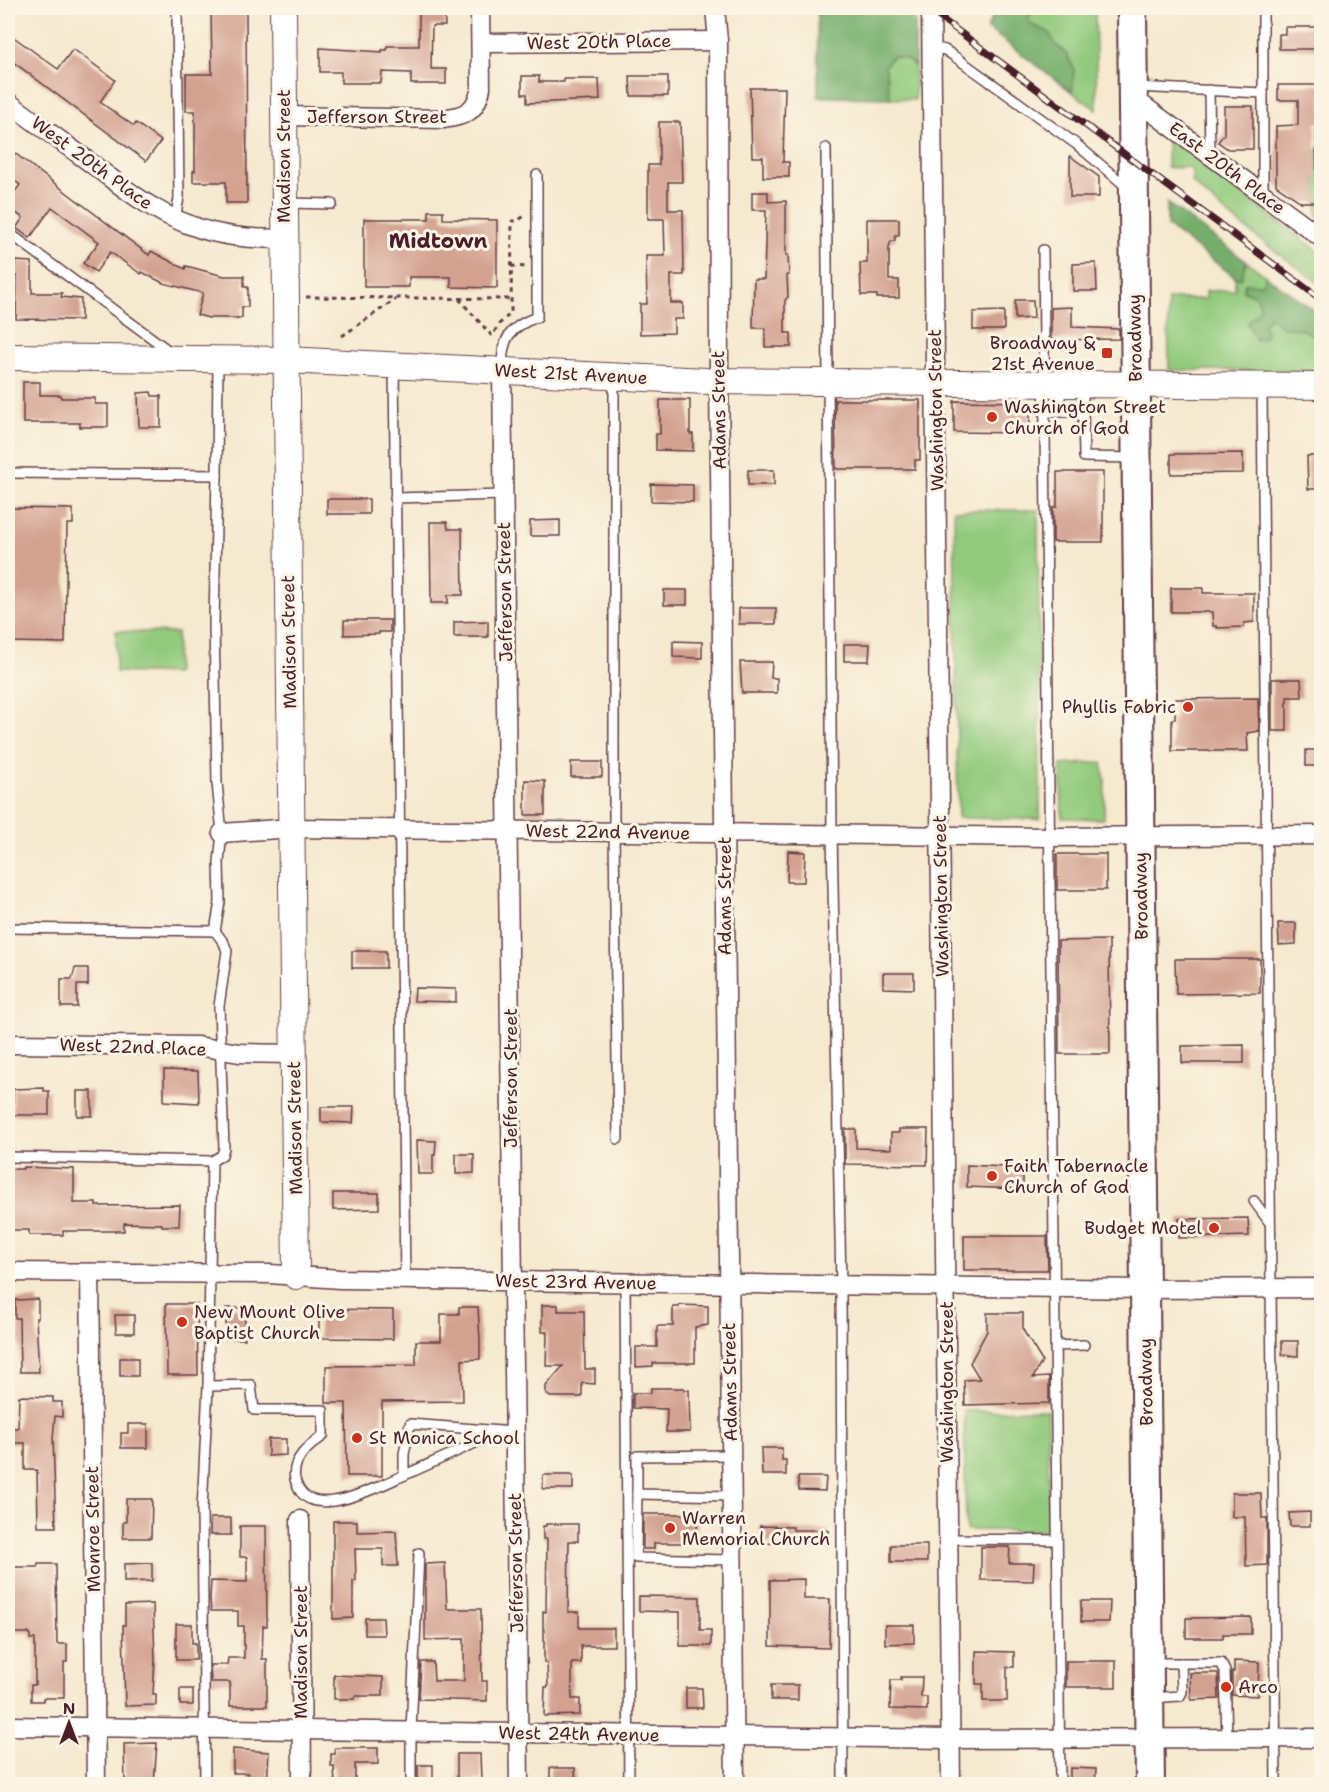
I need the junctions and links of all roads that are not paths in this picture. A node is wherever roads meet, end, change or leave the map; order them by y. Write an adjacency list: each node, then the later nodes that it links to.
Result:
1 (177, 8): 23 (lane)
2 (283, 8): 15 (street, Madison Street)
3 (480, 8): 9 (street, Jefferson Street)
4 (715, 8): 8 (street, Adams Street)
5 (931, 8): 10 (street, Washington Street)
6 (1132, 8): 12 (main road, Broadway)
7 (1263, 8): 13 (lane)
8 (718, 41): 9 (street, West 20th Place); 35 (street, Adams Street)
9 (481, 43): 15 (street, Jefferson Street)
10 (931, 47): 19 (lane); 37 (street, Washington Street)
11 (1209, 90): 12 (lane); 13 (lane); 17 (lane)
12 (1133, 93): 17 (street, East 20th Place); 19 (main road, Broadway)
13 (1263, 93): 20 (lane)
14 (8, 102): 23 (street, West 20th Place)
15 (284, 116): 21 (street, Madison Street)
16 (826, 148): 36 (lane)
17 (1210, 156): 20 (street, East 20th Place)
18 (537, 175): 33 (lane)
19 (1133, 192): 39 (main road, Broadway)
20 (1263, 196): 25 (street, East 20th Place)
21 (285, 203): 22 (lane); 26 (street, Madison Street)
22 (332, 204)
23 (175, 219): 26 (street, West 20th Place)
24 (8, 232): 29 (lane)
25 (1322, 238)
26 (285, 239): 31 (street, Madison Street)
27 (1043, 250): 38 (lane)
28 (8, 357): 29 (street, West 21st Avenue)
29 (180, 359): 30 (street, West 21st Avenue)
30 (218, 359): 31 (street, West 21st Avenue); 47 (lane)
31 (286, 360): 32 (street, West 21st Avenue); 50 (street, Madison Street)
32 (393, 365): 33 (street, West 21st Avenue); 49 (lane)
33 (502, 370): 34 (street, West 21st Avenue); 48 (street, Jefferson Street)
34 (614, 377): 35 (street, West 21st Avenue); 53 (lane)
35 (719, 381): 36 (street, West 21st Avenue); 55 (street, Adams Street)
36 (826, 382): 37 (street, West 21st Avenue); 56 (lane)
37 (936, 384): 38 (street, West 21st Avenue); 58 (street, Washington Street)
38 (1062, 384): 39 (street, West 21st Avenue); 42 (lane); 43 (lane); 44 (lane)
39 (1136, 386): 40 (street, West 21st Avenue); 45 (main road, Broadway)
40 (1262, 386): 41 (street, West 21st Avenue); 59 (lane)
41 (1322, 386)
42 (1044, 412): 43 (lane); 60 (lane)
43 (1060, 412): 44 (lane)
44 (1083, 412): 45 (lane)
45 (1136, 458): 61 (main road, Broadway)
46 (8, 473): 47 (lane)
47 (217, 475): 54 (lane)
48 (504, 495): 49 (lane); 52 (street, Jefferson Street)
49 (395, 498): 51 (lane)
50 (291, 828): 51 (street, West 22nd Avenue); 54 (street, West 22nd Avenue); 66 (street, Madison Street)
51 (400, 829): 52 (street, West 22nd Avenue); 76 (lane)
52 (508, 830): 53 (street, West 22nd Avenue); 77 (street, Jefferson Street)
53 (614, 832): 55 (street, West 22nd Avenue); 67 (lane)
54 (222, 834): 63 (lane)
55 (725, 834): 56 (street, West 22nd Avenue); 79 (street, Adams Street)
56 (832, 834): 58 (street, West 22nd Avenue); 80 (lane)
57 (1322, 835): 59 (street, West 22nd Avenue)
58 (940, 836): 60 (street, West 22nd Avenue); 81 (street, Washington Street)
59 (1266, 836): 61 (street, West 22nd Avenue); 71 (lane)
60 (1050, 837): 61 (street, West 22nd Avenue); 82 (lane)
61 (1140, 837): 84 (main road, Broadway)
62 (8, 928): 63 (lane)
63 (215, 931): 65 (lane)
64 (8, 1044): 65 (street, West 22nd Place)
65 (221, 1050): 66 (street, West 22nd Place); 69 (lane)
66 (294, 1054): 75 (street, Madison Street)
67 (618, 1139)
68 (8, 1157): 69 (lane)
69 (212, 1161): 74 (lane)
70 (1254, 1201): 71 (lane)
71 (1270, 1223): 85 (lane)
72 (8, 1272): 73 (street, West 23rd Avenue)
73 (90, 1273): 74 (street, West 23rd Avenue); 103 (street, Monroe Street)
74 (210, 1274): 75 (street, West 23rd Avenue); 88 (lane)
75 (296, 1276): 76 (street, West 23rd Avenue)
76 (405, 1280): 77 (street, West 23rd Avenue)
77 (513, 1281): 78 (street, West 23rd Avenue); 89 (street, Jefferson Street)
78 (625, 1282): 79 (street, West 23rd Avenue); 108 (lane)
79 (729, 1284): 80 (street, West 23rd Avenue); 90 (street, Adams Street)
80 (841, 1285): 81 (street, West 23rd Avenue); 110 (lane)
81 (946, 1285): 82 (street, West 23rd Avenue); 95 (street, Washington Street)
82 (1055, 1287): 84 (street, West 23rd Avenue); 86 (lane)
83 (1322, 1288): 85 (street, West 23rd Avenue)
84 (1145, 1289): 85 (street, West 23rd Avenue); 99 (main road, Broadway)
85 (1271, 1289): 112 (lane)
86 (1056, 1346): 87 (lane); 96 (lane)
87 (1084, 1346)
88 (208, 1386): 91 (lane); 104 (lane)
89 (506, 1432): 91 (lane); 91 (lane); 107 (street, Jefferson Street)
90 (731, 1455): 92 (lane); 93 (street, Adams Street)
91 (404, 1475)
92 (637, 1494): 93 (lane); 98 (lane)
93 (731, 1496): 98 (street, Adams Street)
94 (300, 1520): 105 (street, Madison Street)
95 (949, 1539): 96 (lane); 114 (street, Washington Street)
96 (1057, 1540): 115 (lane)
97 (419, 1553): 106 (lane)
98 (732, 1560): 109 (street, Adams Street)
99 (1149, 1663): 100 (lane); 101 (main road, Broadway)
100 (1181, 1663): 101 (lane); 111 (lane)
101 (1149, 1698): 116 (main road, Broadway)
102 (8, 1726): 103 (street, West 24th Avenue)
103 (96, 1727): 104 (street, West 24th Avenue); 117 (street, Monroe Street)
104 (204, 1728): 105 (street, West 24th Avenue); 118 (lane)
105 (302, 1729): 106 (street, West 24th Avenue); 119 (street, Madison Street)
106 (411, 1731): 107 (street, West 24th Avenue); 120 (lane)
107 (518, 1734): 108 (street, West 24th Avenue); 121 (street, Jefferson Street)
108 (629, 1734): 109 (street, West 24th Avenue); 122 (lane)
109 (734, 1735): 110 (street, West 24th Avenue); 123 (street, Adams Street)
110 (843, 1737): 114 (street, West 24th Avenue); 124 (lane)
111 (1227, 1738): 112 (street, West 24th Avenue); 116 (street, West 24th Avenue)
112 (1275, 1738): 113 (street, West 24th Avenue); 128 (lane)
113 (1322, 1738)
114 (950, 1739): 115 (street, West 24th Avenue); 125 (street, Washington Street)
115 (1059, 1739): 116 (street, West 24th Avenue); 126 (lane)
116 (1150, 1739): 127 (main road, Broadway)
117 (96, 1785)
118 (205, 1785)
119 (302, 1785)
120 (411, 1785)
121 (519, 1785)
122 (629, 1785)
123 (735, 1785)
124 (843, 1785)
125 (951, 1785)
126 (1060, 1785)
127 (1150, 1785)
128 (1276, 1785)

